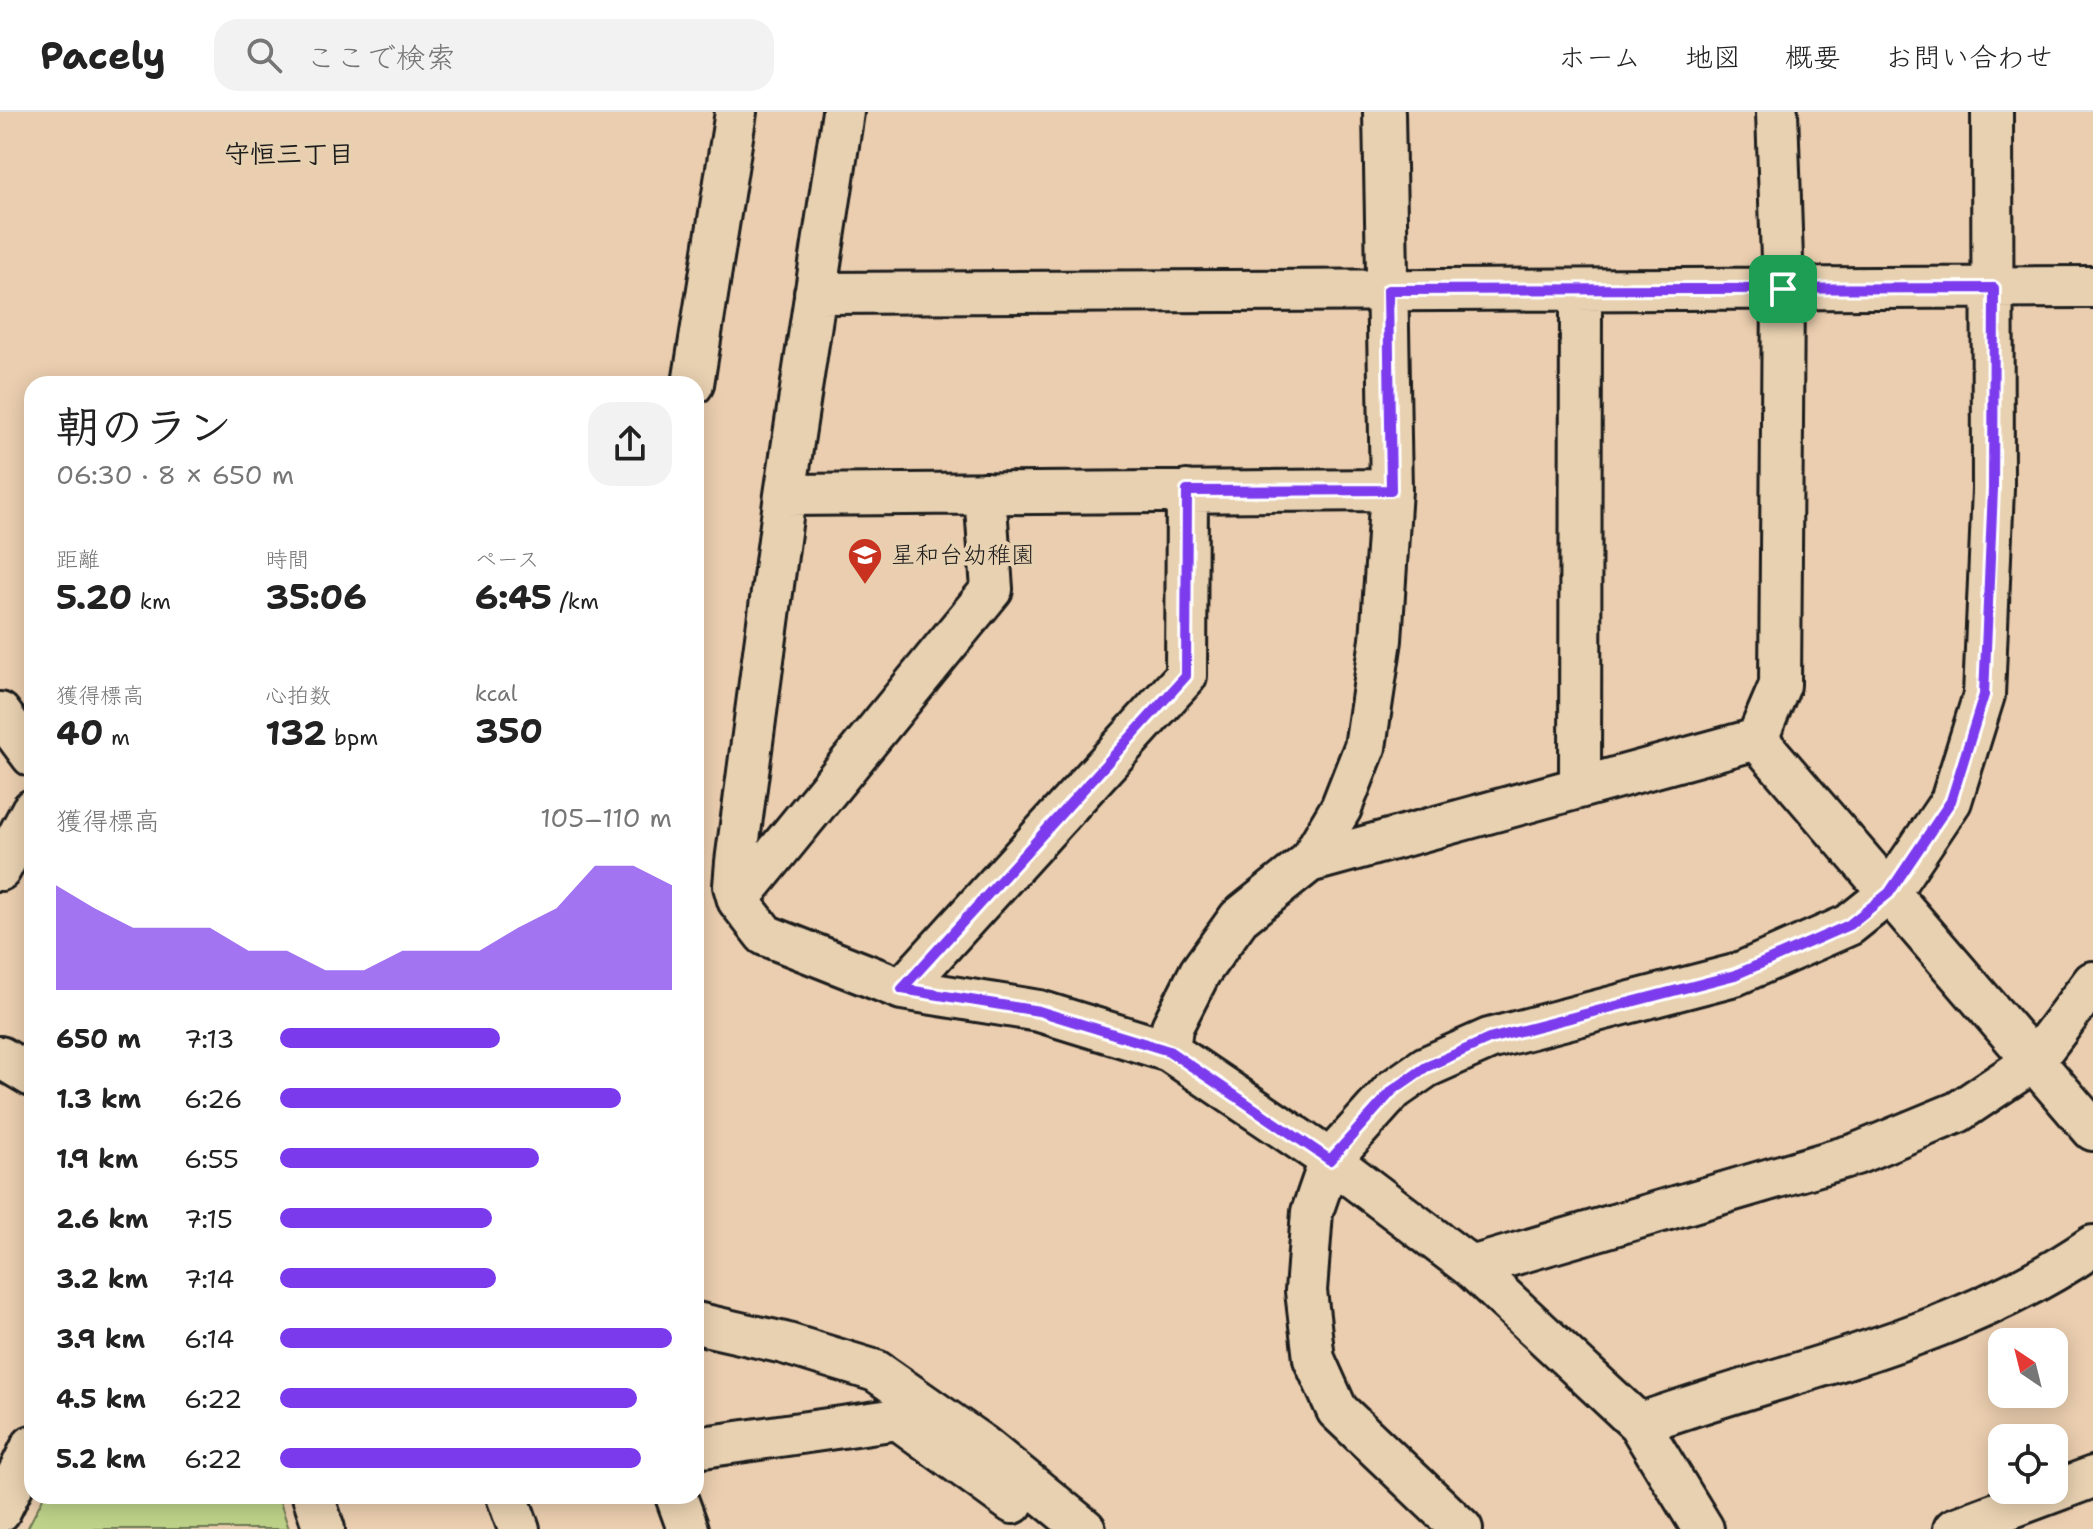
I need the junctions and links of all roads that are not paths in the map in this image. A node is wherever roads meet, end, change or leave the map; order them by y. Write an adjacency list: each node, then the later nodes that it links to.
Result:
1 (736, 112): 12 (street)
2 (843, 112): 11 (street)
3 (1384, 112): 9 (street)
4 (1777, 112): 8 (street)
5 (1992, 112): 7 (street)
6 (2093, 287): 7 (street)
7 (1994, 288): 8 (street); 24 (street)
8 (1783, 289): 10 (street); 18 (street)
9 (1388, 290): 10 (street); 11 (street); 13 (street)
10 (1581, 290): 20 (street)
11 (815, 293): 16 (street)
12 (694, 376)
13 (1391, 490): 14 (street); 22 (street)
14 (1187, 491): 15 (street); 27 (street)
15 (985, 493): 16 (street); 25 (street)
16 (785, 495): 25 (street)
17 (0, 713): 19 (street)
18 (1757, 739): 20 (street); 24 (street)
19 (24, 745)
20 (1580, 787): 22 (street)
21 (24, 825): 23 (street)
22 (1309, 862): 28 (street)
23 (0, 870)
24 (1889, 893): 30 (street); 33 (street)
25 (738, 900): 27 (street)
26 (2093, 982): 30 (street)
27 (902, 989): 28 (street)
28 (1169, 1051): 33 (street)
29 (0, 1057): 31 (street)
30 (2034, 1061): 32 (street); 35 (street)
31 (24, 1071)
32 (2093, 1130)
33 (1330, 1160): 35 (street); 50 (street)
34 (2093, 1246): 37 (street)
35 (1471, 1267): 37 (street)
36 (704, 1325): 49 (street)
37 (1639, 1424): 51 (street)
38 (704, 1447): 48 (street)
39 (24, 1462): 44 (street)
40 (2093, 1477): 52 (street)
41 (316, 1504): 45 (street)
42 (510, 1504): 46 (street)
43 (679, 1504): 47 (street)
44 (0, 1511)
45 (324, 1529)
46 (519, 1529)
47 (688, 1529)
48 (1049, 1529)
49 (1085, 1529)
50 (1462, 1529)
51 (1703, 1529)
52 (1954, 1529)

